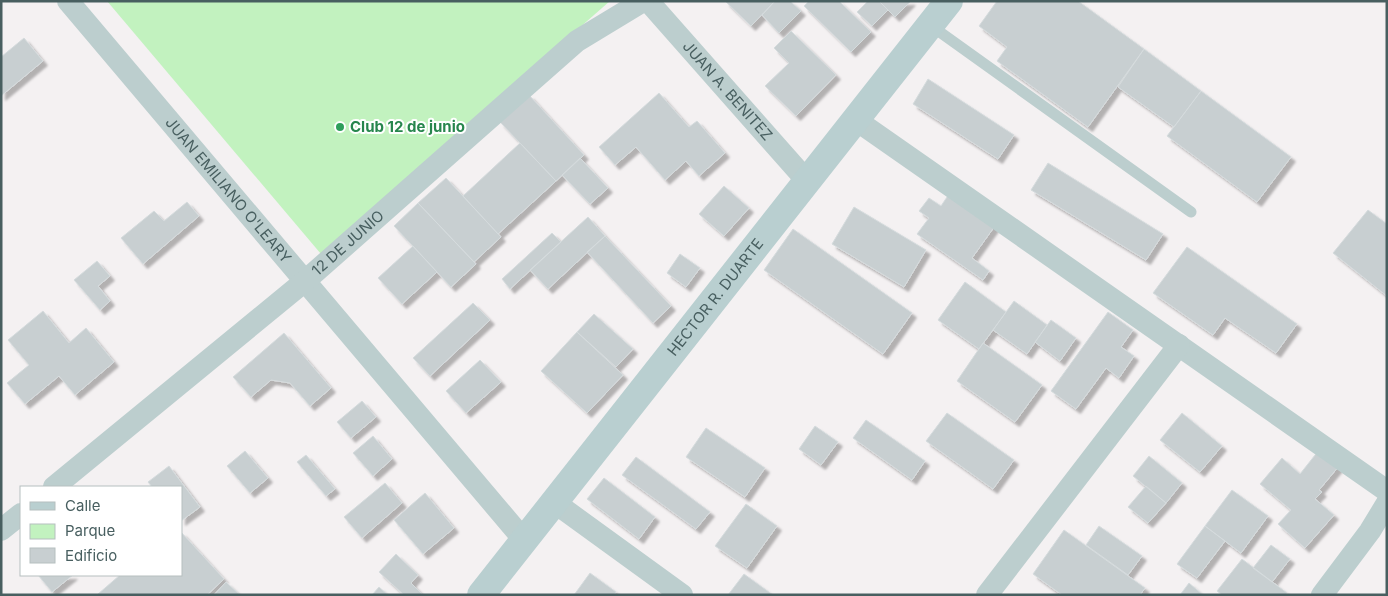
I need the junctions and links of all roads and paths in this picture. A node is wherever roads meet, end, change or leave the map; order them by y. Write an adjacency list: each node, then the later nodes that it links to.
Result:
1 (68, 1): 9 (street, JUAN EMILIANO O'LEARY)
2 (643, 1): 9 (street, 12 DE JUNIO)
3 (648, 1): 7 (street, JUAN A. BENITEZ)
4 (950, 1): 5 (street, HECTOR R. DUARTE)
5 (930, 26): 6 (street, HECTOR R. DUARTE); 8 (lane)
6 (856, 120): 7 (street, HECTOR R. DUARTE); 10 (street)
7 (808, 181): 13 (street, HECTOR R. DUARTE)
8 (1191, 212)
9 (305, 281): 11 (street, 12 DE JUNIO); 17 (street, JUAN EMILIANO O'LEARY)
10 (1179, 345): 12 (street); 20 (street)
11 (55, 486)
12 (1387, 491)
13 (554, 502): 17 (street, HECTOR R. DUARTE); 19 (street)
14 (1387, 503): 21 (street)
15 (20, 515): 16 (street)
16 (1, 530)
17 (524, 540): 18 (street, HECTOR R. DUARTE)
18 (481, 595)
19 (682, 595)
20 (987, 595)
21 (1322, 595)

